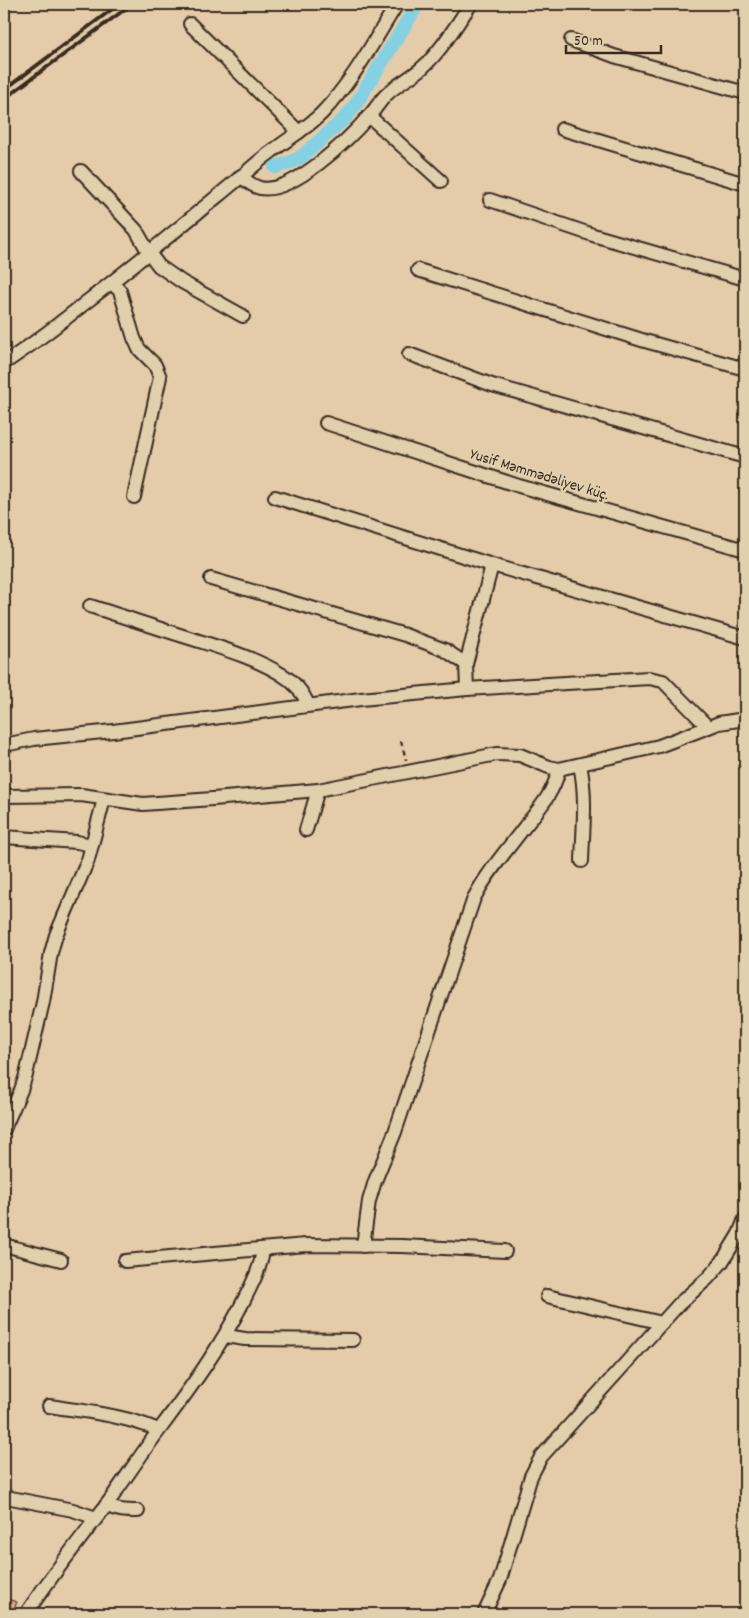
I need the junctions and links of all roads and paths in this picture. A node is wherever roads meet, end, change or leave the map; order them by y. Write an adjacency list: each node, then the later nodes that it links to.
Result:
1 (397, 4): 8 (street)
2 (470, 4): 6 (street)
3 (190, 24): 8 (street)
4 (571, 40): 5 (street)
5 (745, 93)
6 (369, 116): 10 (street); 11 (street)
7 (562, 128): 12 (street)
8 (299, 132): 10 (street)
9 (81, 171): 14 (street)
10 (241, 176): 14 (street)
11 (441, 181)
12 (745, 184)
13 (490, 200): 16 (street)
14 (149, 253): 17 (street); 18 (street)
15 (418, 270): 21 (street)
16 (745, 279)
17 (112, 283): 20 (street); 24 (street)
18 (243, 316)
19 (409, 354): 23 (street)
20 (4, 363)
21 (745, 369)
22 (326, 422): 26 (street, Yusif Məmmədəliyev küç.)
23 (745, 457)
24 (134, 497)
25 (275, 498): 27 (street)
26 (745, 550)
27 (492, 565): 30 (street); 31 (street)
28 (211, 579): 31 (street)
29 (90, 606): 33 (street)
30 (745, 638)
31 (466, 664): 32 (street)
32 (467, 689): 33 (street); 35 (street)
33 (308, 705): 37 (street)
34 (745, 719): 35 (street)
35 (708, 727): 38 (street)
36 (401, 741): 40 (path)
37 (4, 745)
38 (580, 765): 39 (street); 47 (street)
39 (559, 769): 40 (street); 51 (street)
40 (409, 771): 41 (street)
41 (318, 790): 43 (street); 44 (street)
42 (4, 796): 43 (street)
43 (104, 799): 46 (street)
44 (306, 830)
45 (4, 837): 46 (street)
46 (92, 845): 48 (street)
47 (582, 861)
48 (4, 1129)
49 (745, 1219): 57 (street)
50 (4, 1245): 54 (street)
51 (363, 1246): 52 (street); 53 (street)
52 (264, 1249): 55 (street); 58 (street)
53 (506, 1251)
54 (61, 1260)
55 (125, 1262)
56 (547, 1296): 57 (street)
57 (662, 1323): 67 (street)
58 (226, 1336): 59 (street); 61 (street)
59 (353, 1340)
60 (49, 1406): 61 (street)
61 (158, 1430): 63 (street)
62 (6, 1497): 65 (street)
63 (106, 1505): 64 (street); 65 (street)
64 (138, 1511)
65 (96, 1518): 66 (street)
66 (26, 1614)
67 (484, 1614)

